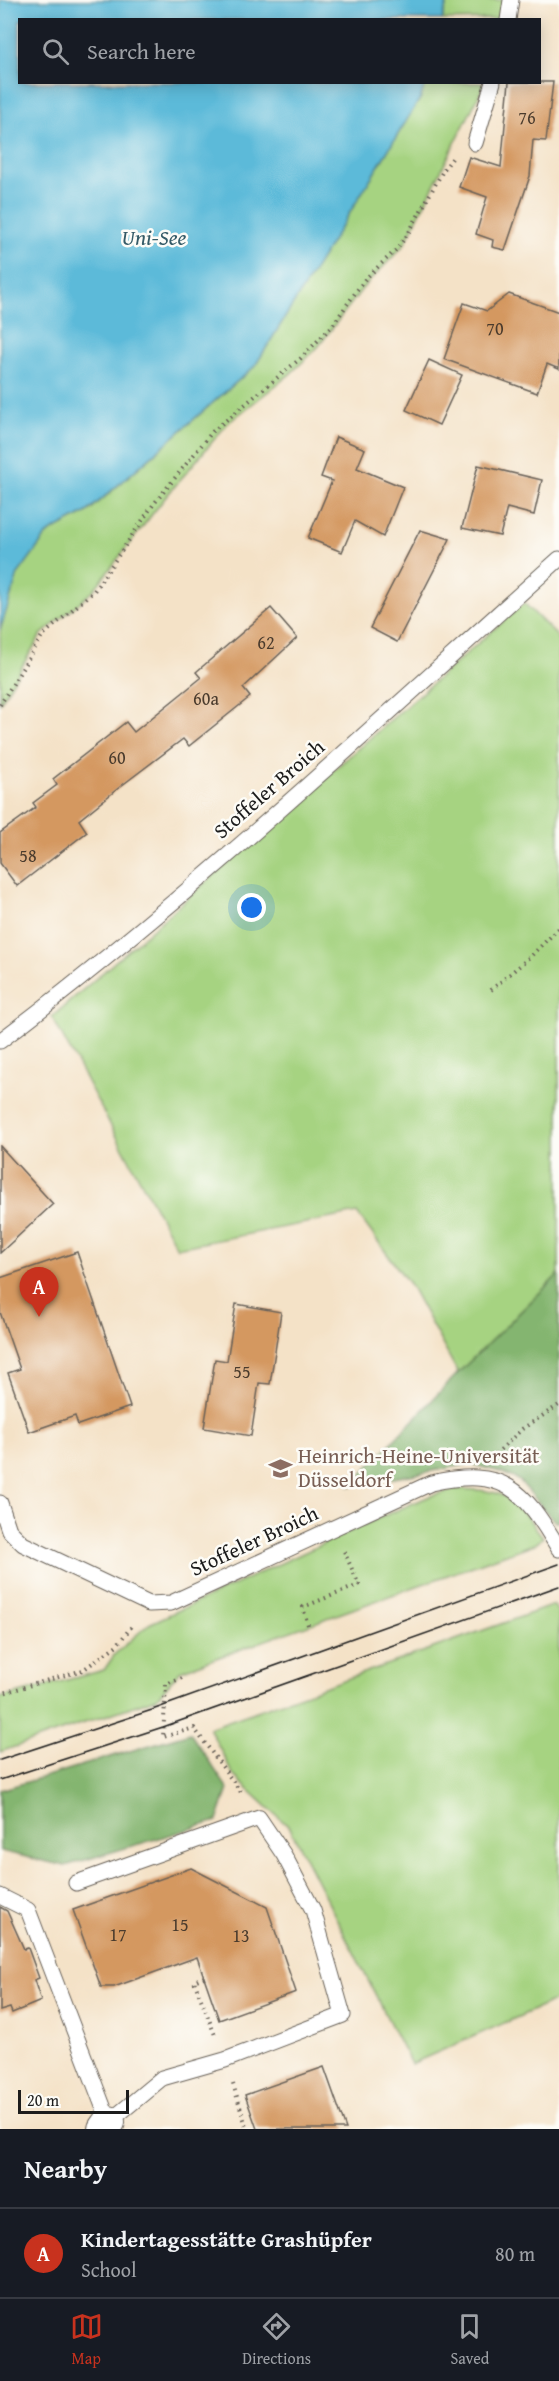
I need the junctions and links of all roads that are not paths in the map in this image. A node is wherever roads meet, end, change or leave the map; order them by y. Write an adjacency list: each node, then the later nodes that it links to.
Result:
1 (512, 0): 2 (lane)
2 (508, 18)
3 (492, 84): 4 (lane)
4 (475, 142)
5 (559, 559): 6 (lane, Stoffeler Broich)
6 (0, 1041)
7 (0, 1503): 8 (lane, Stoffeler Broich)
8 (559, 1549)
9 (76, 1883): 11 (lane)
10 (0, 1896): 11 (lane)
11 (106, 2125)

